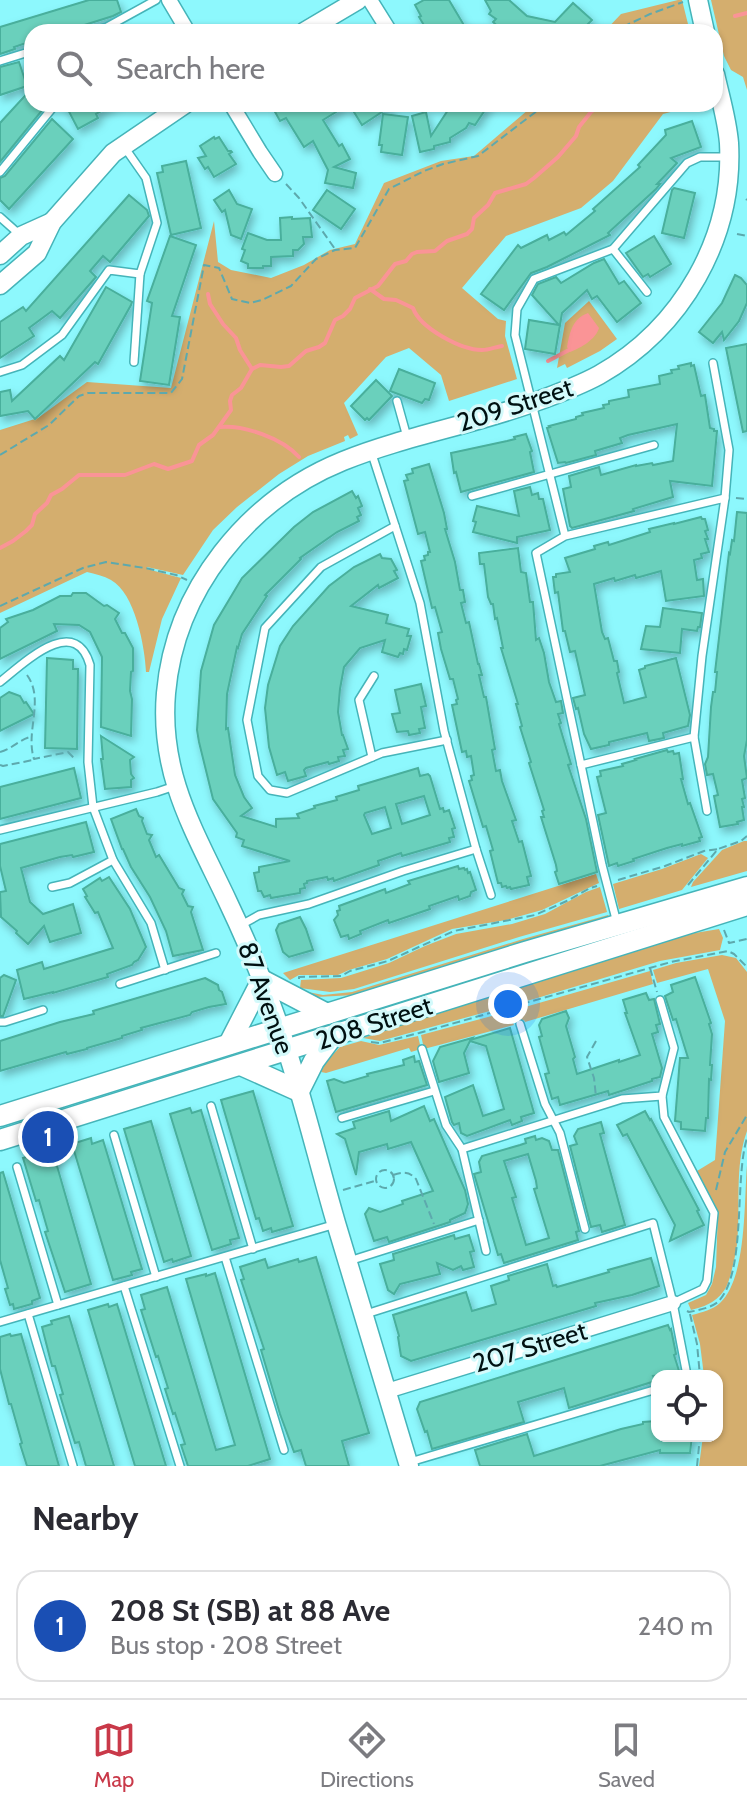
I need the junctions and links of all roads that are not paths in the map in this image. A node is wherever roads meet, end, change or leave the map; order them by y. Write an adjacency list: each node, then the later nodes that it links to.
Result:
1 (156, 0): 6 (lane)
2 (169, 0): 7 (street)
3 (358, 0): 8 (street)
4 (370, 0): 9 (street)
5 (691, 1): 10 (street)
6 (118, 24)
7 (183, 24)
8 (318, 24)
9 (385, 24)
10 (701, 24)
11 (24, 56): 12 (lane)
12 (0, 61)
13 (723, 107): 18 (street, 209 Street)
14 (49, 112): 19 (lane)
15 (173, 112): 17 (street)
16 (236, 112): 20 (street)
17 (123, 146): 22 (street); 26 (lane)
18 (729, 157): 24 (lane); 33 (street, 209 Street)
19 (0, 172)
20 (275, 174)
21 (0, 217): 23 (lane)
22 (52, 222): 23 (street); 27 (street)
23 (21, 236): 25 (street)
24 (613, 249): 28 (lane); 33 (lane)
25 (0, 255)
26 (140, 274): 29 (lane); 31 (lane)
27 (0, 285)
28 (647, 292)
29 (134, 362)
30 (713, 363): 39 (lane)
31 (0, 372)
32 (397, 401): 34 (lane)
33 (532, 403): 34 (street, 209 Street); 37 (lane)
34 (408, 439): 36 (street, 209 Street)
35 (654, 445): 37 (lane)
36 (371, 451): 40 (lane); 42 (street, 209 Street)
37 (549, 474): 38 (lane); 41 (lane)
38 (472, 496)
39 (725, 498): 41 (lane); 45 (lane)
40 (395, 526): 46 (lane); 47 (lane)
41 (565, 536): 48 (lane)
42 (230, 543): 49 (street, 87 Avenue)
43 (374, 676): 47 (lane)
44 (0, 682): 50 (lane)
45 (694, 737): 48 (lane); 51 (lane)
46 (447, 740): 47 (lane); 53 (lane)
47 (372, 757)
48 (581, 765): 59 (lane)
49 (175, 786): 50 (lane); 60 (street, 87 Avenue)
50 (93, 807): 52 (lane); 54 (lane)
51 (707, 811)
52 (0, 830)
53 (476, 849): 57 (lane); 60 (lane)
54 (113, 860): 55 (lane); 62 (lane)
55 (52, 887)
56 (747, 887): 59 (main road, 208 Street)
57 (491, 895)
58 (747, 905): 71 (main road, 208 Street)
59 (618, 925): 67 (main road, 208 Street)
60 (239, 927): 63 (street, 87 Avenue)
61 (216, 953): 62 (lane)
62 (165, 970): 64 (lane)
63 (262, 980): 67 (main road); 70 (street, 87 Avenue); 72 (main road)
64 (120, 984)
65 (660, 1000): 78 (lane)
66 (43, 1010): 68 (lane)
67 (327, 1014): 70 (main road, 208 Street)
68 (0, 1022)
69 (520, 1024): 82 (lane)
70 (280, 1029): 72 (main road, 208 Street); 74 (street, 87 Avenue)
71 (332, 1037): 74 (main road, 208 Street); 76 (main road)
72 (229, 1044): 80 (main road, 208 Street)
73 (422, 1049): 77 (lane)
74 (287, 1051): 75 (main road, 208 Street); 76 (street, 87 Avenue)
75 (241, 1065): 76 (main road); 84 (main road, 208 Street)
76 (299, 1091): 88 (street, 87 Avenue)
77 (434, 1091): 81 (lane); 85 (lane)
78 (662, 1096): 82 (lane); 96 (lane)
79 (211, 1106): 90 (lane)
80 (0, 1116)
81 (342, 1118)
82 (553, 1120): 85 (lane); 89 (lane)
83 (114, 1135): 94 (lane)
84 (0, 1140)
85 (462, 1149): 87 (lane)
86 (17, 1167): 97 (lane)
87 (479, 1220): 91 (lane); 93 (lane)
88 (337, 1224): 90 (lane); 93 (street, 87 Avenue)
89 (585, 1229)
90 (253, 1249): 92 (lane)
91 (486, 1251)
92 (225, 1257): 94 (lane); 104 (lane)
93 (349, 1261): 99 (street, 87 Avenue)
94 (156, 1277): 95 (lane)
95 (124, 1286): 97 (lane); 107 (lane)
96 (673, 1303): 99 (lane); 101 (lane); 102 (street, 207 Street)
97 (58, 1305): 98 (lane)
98 (28, 1314): 100 (lane); 106 (lane)
99 (364, 1315): 102 (street, 87 Avenue)
100 (0, 1322)
101 (686, 1370)
102 (387, 1391): 105 (street, 87 Avenue)
103 (651, 1391): 105 (lane)
104 (284, 1450)
105 (408, 1464)
106 (73, 1466)
107 (180, 1466)

